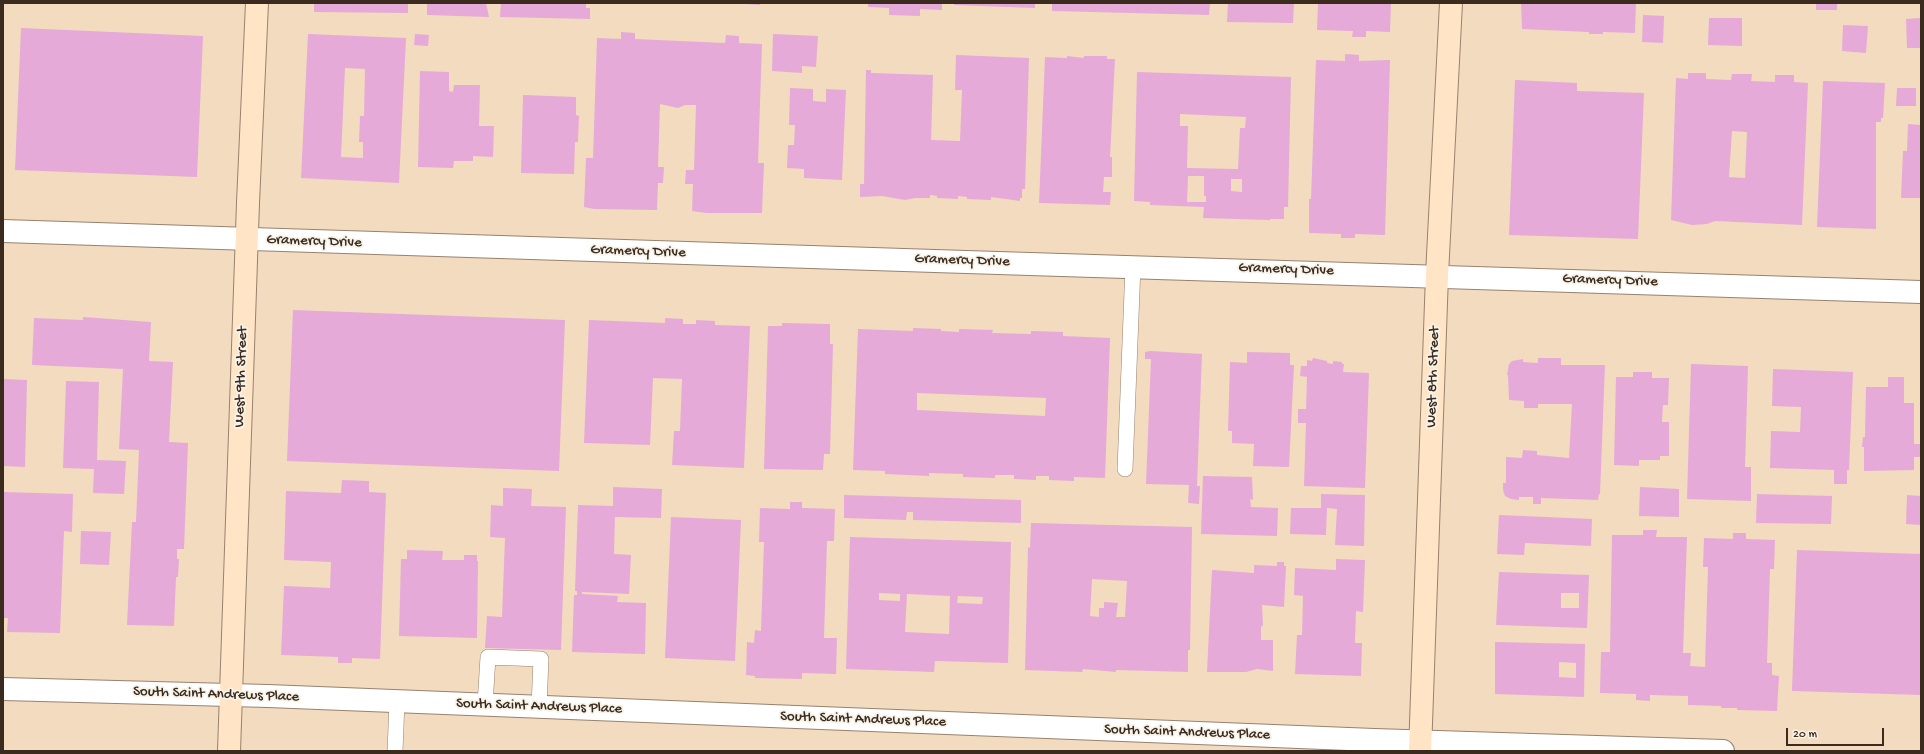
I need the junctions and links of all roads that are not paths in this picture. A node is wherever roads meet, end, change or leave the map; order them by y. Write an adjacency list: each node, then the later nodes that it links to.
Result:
1 (257, 3): 4 (street, West 9th Street)
2 (1451, 3): 6 (street, West 8th Street)
3 (3, 232): 4 (street, Gramercy Drive)
4 (247, 240): 5 (street, Gramercy Drive); 10 (street, West 9th Street)
5 (1133, 266): 6 (street, Gramercy Drive); 8 (lane)
6 (1437, 275): 7 (street, Gramercy Drive); 14 (street, West 8th Street)
7 (1921, 292)
8 (1126, 469)
9 (3, 689): 10 (street, South Saint Andrews Place)
10 (232, 695): 11 (street, South Saint Andrews Place); 15 (street, West 9th Street)
11 (397, 702): 12 (street, South Saint Andrews Place); 16 (lane)
12 (485, 705): 13 (street, South Saint Andrews Place); 13 (lane)
13 (539, 707): 14 (street, South Saint Andrews Place)
14 (1420, 746): 17 (street, South Saint Andrews Place)
15 (229, 751)
16 (396, 751)
17 (1723, 751)

